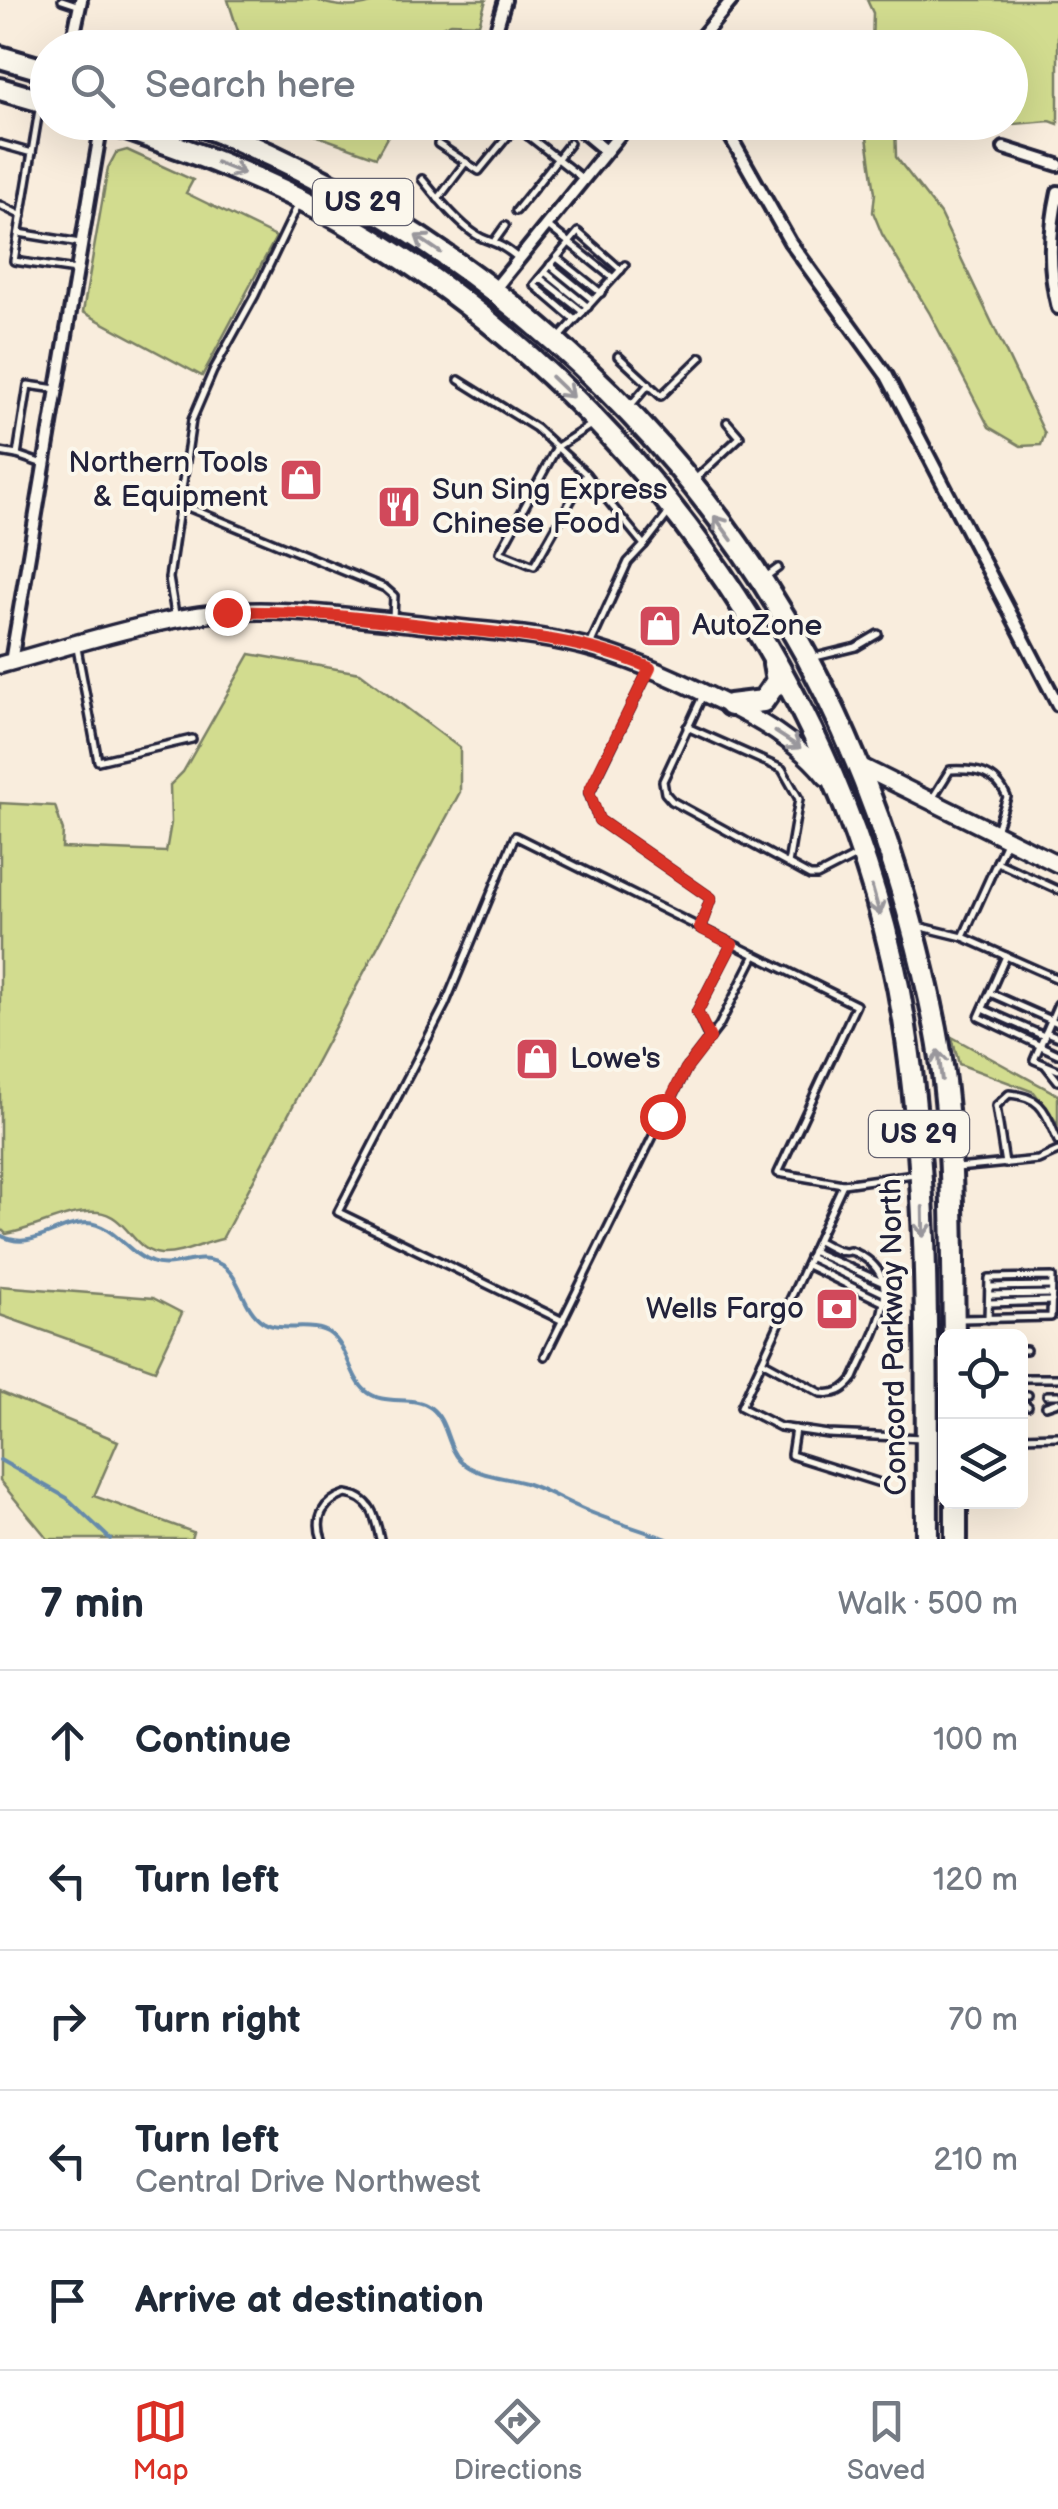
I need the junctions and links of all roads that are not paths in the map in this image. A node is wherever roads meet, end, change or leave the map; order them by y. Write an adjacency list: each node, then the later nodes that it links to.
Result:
1 (62, 0): 4 (lane)
2 (504, 0): 6 (street)
3 (732, 0): 7 (street)
4 (81, 3): 5 (street)
5 (74, 30)
6 (496, 30)
7 (707, 30)
8 (0, 58): 9 (highway)
9 (30, 66)
10 (0, 89): 11 (highway)
11 (30, 98)
12 (35, 140): 26 (lane)
13 (100, 140): 43 (street)
14 (153, 140): 33 (highway, Concord Parkway North / US 29, one-way to 33)
15 (236, 140): 51 (highway, Concord Parkway North / US 29, one-way to 15)
16 (504, 140): 28 (lane)
17 (533, 140): 27 (lane)
18 (592, 140): 25 (street)
19 (615, 140): 25 (street)
20 (732, 140): 86 (street)
21 (570, 143): 27 (lane)
22 (0, 144): 26 (lane)
23 (438, 144): 28 (lane)
24 (1004, 148): 29 (street)
25 (606, 151): 31 (street)
26 (32, 154): 37 (lane)
27 (558, 159): 31 (lane); 36 (lane)
28 (466, 162): 34 (lane)
29 (1058, 165)
30 (422, 178): 34 (lane)
31 (583, 178): 38 (street)
32 (1058, 192): 53 (street)
33 (301, 200): 54 (highway, Concord Parkway North / US 29); 71 (lane)
34 (438, 200): 41 (lane)
35 (0, 205): 37 (lane)
36 (516, 210)
37 (22, 216): 40 (lane)
38 (546, 224): 42 (lane); 44 (street)
39 (505, 226): 41 (lane)
40 (19, 233): 43 (lane); 47 (lane)
41 (495, 240): 44 (lane)
42 (569, 242): 45 (lane); 49 (lane); 49 (lane)
43 (80, 243): 47 (street)
44 (518, 258): 51 (street)
45 (557, 258): 46 (lane); 50 (lane)
46 (550, 265): 48 (lane); 52 (lane)
47 (76, 270): 61 (street)
48 (543, 275): 52 (lane); 55 (lane)
49 (613, 278): 50 (lane)
50 (600, 292): 52 (lane)
51 (499, 296): 54 (highway); 56 (highway, Concord Parkway North / US 29)
52 (588, 306): 55 (lane)
53 (1058, 308)
54 (482, 318): 63 (highway, Concord Parkway North / US 29, one-way to 63)
55 (575, 320): 56 (lane)
56 (555, 343): 62 (highway, Concord Parkway North / US 29)
57 (618, 356): 60 (lane)
58 (701, 357): 60 (lane)
59 (459, 380): 65 (lane)
60 (649, 384): 62 (lane)
61 (56, 389): 67 (lane); 68 (street)
62 (626, 410): 70 (highway, Concord Parkway North / US 29)
63 (597, 421): 65 (lane); 72 (highway, Concord Parkway North / US 29)
64 (727, 422): 70 (lane)
65 (557, 447): 69 (lane); 69 (lane)
66 (0, 452): 67 (lane)
67 (18, 455): 68 (lane)
68 (44, 464): 82 (street)
69 (586, 474): 73 (lane)
70 (690, 483): 81 (highway, Concord Parkway North / US 29, one-way to 70)
71 (180, 504): 75 (lane); 76 (lane)
72 (672, 508): 73 (lane); 74 (highway, Concord Parkway North / US 29)
73 (644, 545): 79 (lane)
74 (732, 587): 80 (highway, Concord Parkway North / US 29); 89 (highway)
75 (176, 620): 76 (street); 78 (street)
76 (392, 621): 79 (street)
77 (878, 634): 81 (lane)
78 (76, 646): 82 (street); 88 (lane)
79 (589, 648): 83 (street)
80 (773, 657): 85 (highway); 90 (highway, Concord Parkway North / US 29)
81 (808, 659): 89 (highway, Concord Parkway North / US 29)
82 (5, 663)
83 (650, 668): 84 (street); 99 (lane)
84 (705, 693): 85 (street); 87 (lane)
85 (730, 705): 90 (street, one-way to 90)
86 (1058, 705)
87 (687, 727): 96 (lane); 96 (lane)
88 (192, 739)
89 (856, 764): 91 (street); 98 (highway, Concord Parkway North / US 29)
90 (835, 788): 93 (highway, Concord Parkway North / US 29)
91 (931, 801): 92 (street); 92 (lane)
92 (1001, 836): 94 (street); 95 (lane)
93 (861, 854): 96 (lane); 121 (highway, Concord Parkway North / US 29, one-way to 121)
94 (1056, 859)
95 (997, 862): 97 (lane); 100 (lane)
96 (788, 864)
97 (1058, 890)
98 (911, 925): 100 (lane); 120 (highway, Concord Parkway North / US 29, one-way to 98)
99 (700, 928): 101 (lane); 132 (lane)
100 (964, 936): 103 (lane)
101 (732, 944): 102 (lane); 111 (lane)
102 (755, 955): 111 (lane); 122 (lane)
103 (1006, 956): 104 (lane); 105 (lane)
104 (1058, 980)
105 (990, 993): 107 (lane); 108 (lane)
106 (1058, 1004): 108 (lane)
107 (983, 1009): 109 (lane); 112 (lane)
108 (1054, 1022): 109 (lane)
109 (1045, 1034): 110 (lane); 112 (lane)
110 (1058, 1037)
111 (710, 1038): 132 (lane)
112 (1040, 1046): 113 (lane); 114 (lane)
113 (1058, 1054)
114 (1044, 1064): 115 (lane); 116 (lane)
115 (1058, 1070)
116 (1058, 1080)
117 (1058, 1142): 119 (lane)
118 (1058, 1151): 119 (lane)
119 (1005, 1164): 120 (lane)
120 (949, 1168): 133 (highway, Concord Parkway North / US 29)
121 (922, 1173): 122 (lane); 144 (highway, Concord Parkway North / US 29, one-way to 144)
122 (843, 1184): 123 (lane)
123 (817, 1240): 124 (lane); 125 (lane)
124 (809, 1257): 125 (lane); 127 (lane); 129 (lane); 135 (lane)
125 (886, 1284): 127 (lane)
126 (988, 1291): 128 (lane); 128 (lane); 130 (lane)
127 (886, 1294): 129 (lane)
128 (1052, 1294): 130 (lane); 131 (lane)
129 (885, 1303): 135 (lane)
130 (989, 1303): 131 (lane)
131 (988, 1319): 133 (lane)
132 (562, 1321): 134 (lane)
133 (954, 1328)
134 (545, 1356)
135 (762, 1361): 141 (lane)
136 (1028, 1378): 137 (lane)
137 (1058, 1378)
138 (1046, 1395): 139 (lane)
139 (1058, 1398): 140 (lane)
140 (1046, 1406)
141 (795, 1429): 144 (lane); 145 (lane)
142 (1058, 1436): 143 (lane)
143 (1028, 1437)
144 (926, 1438): 149 (highway, Concord Parkway North / US 29)
145 (877, 1482)
146 (956, 1509): 150 (highway, Concord Parkway North)
147 (322, 1539): 148 (lane)
148 (380, 1539)
149 (927, 1539)
150 (956, 1539)

